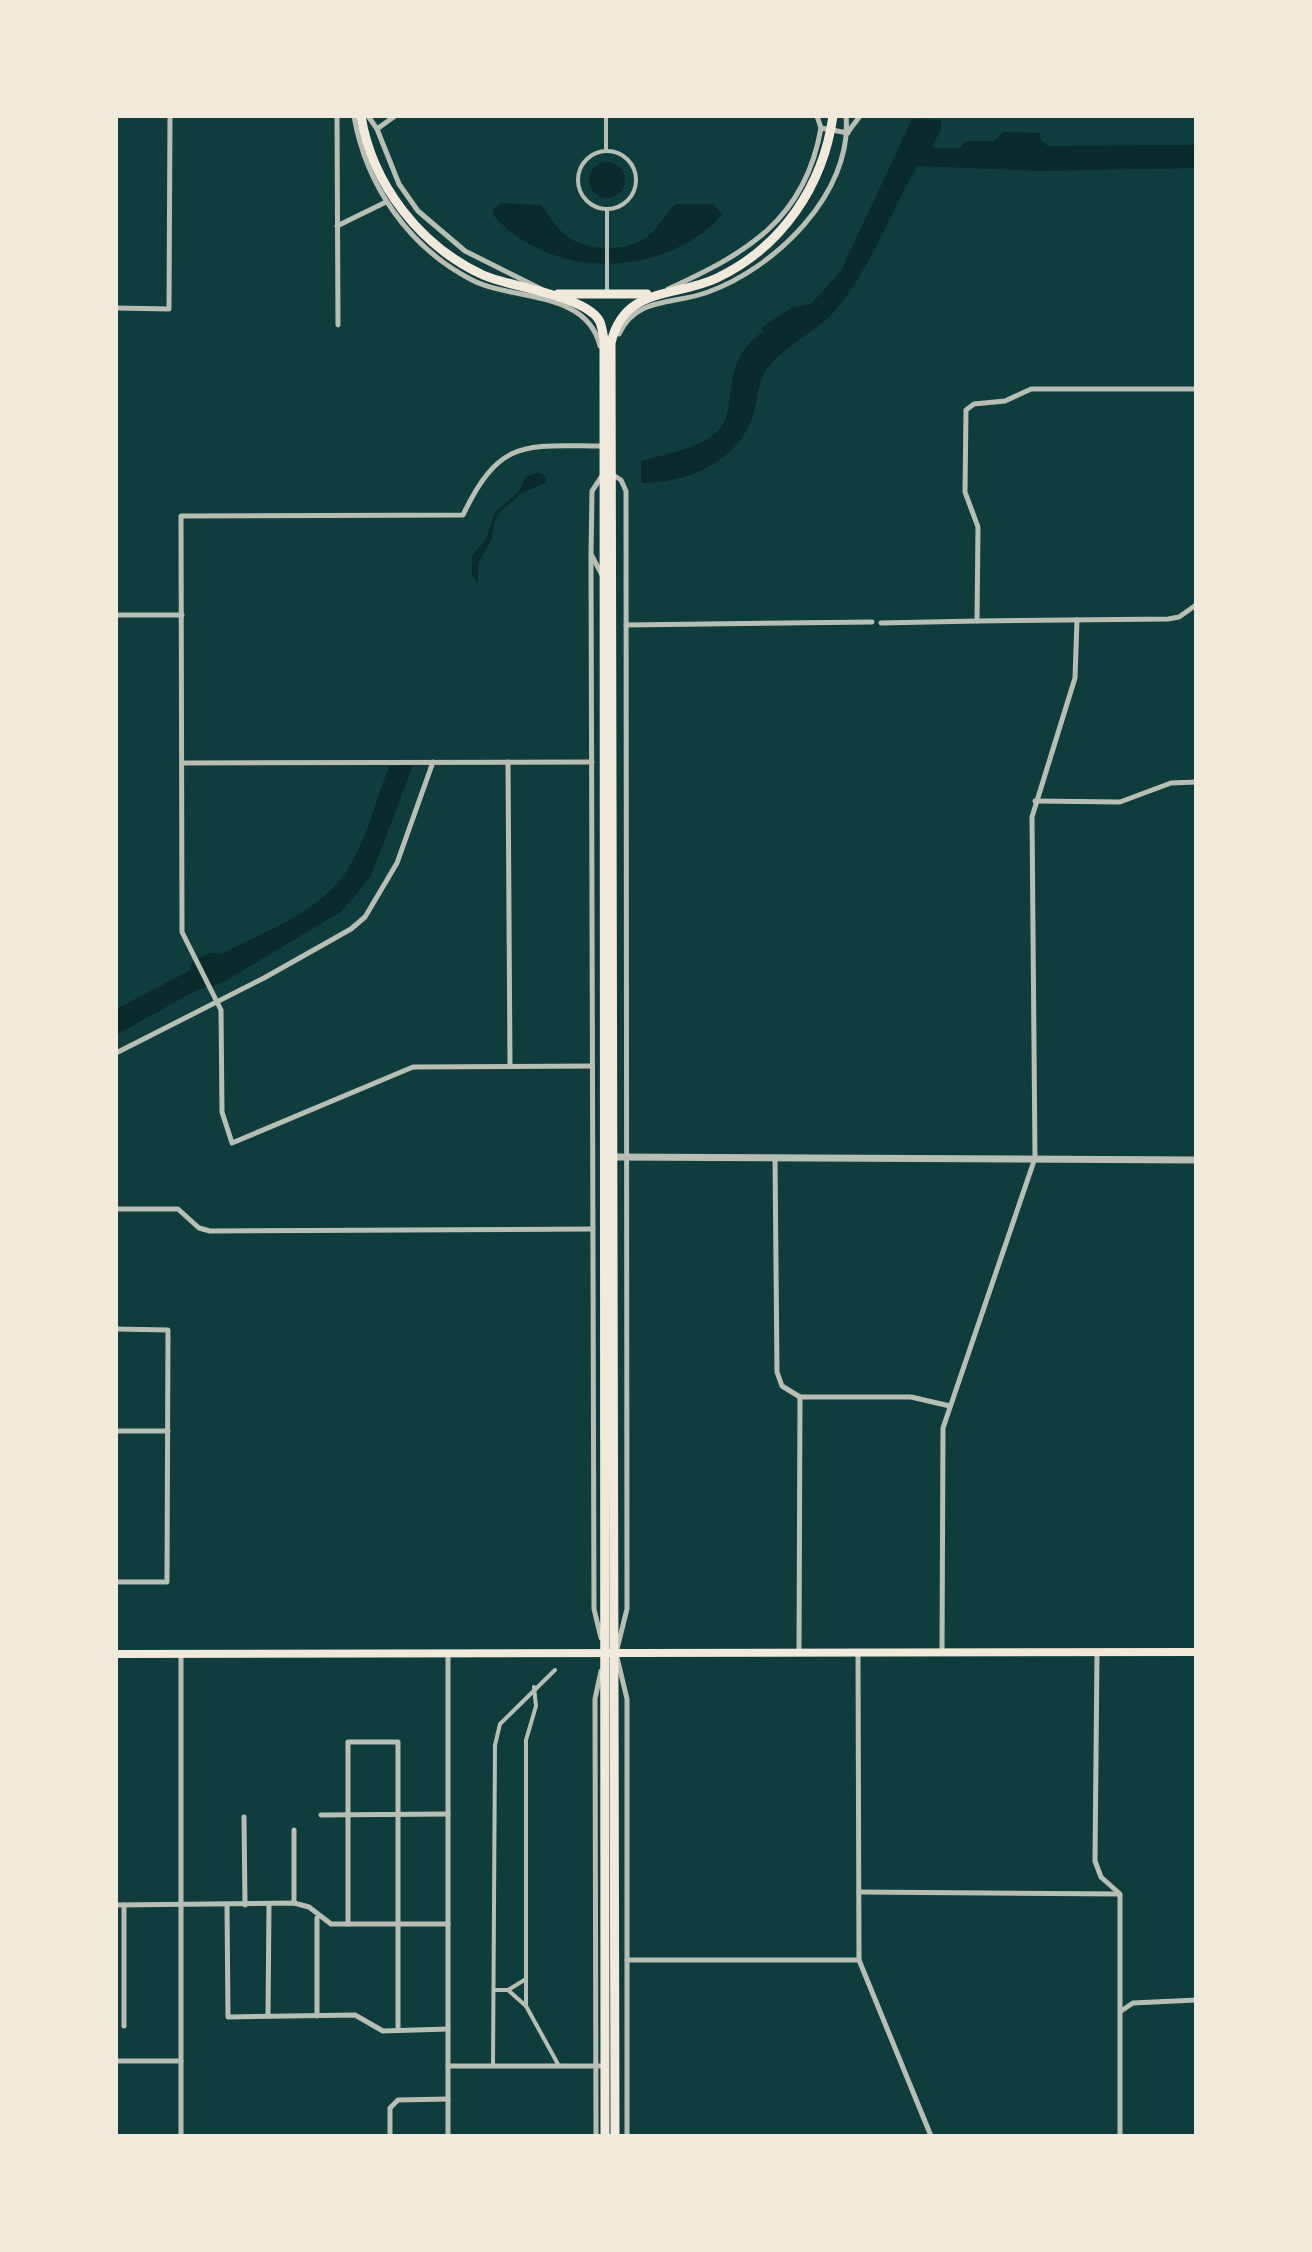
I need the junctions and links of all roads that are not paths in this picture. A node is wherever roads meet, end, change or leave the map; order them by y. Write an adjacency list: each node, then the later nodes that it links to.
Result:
1 (170, 116): 22 (street)
2 (337, 116): 18 (street)
3 (354, 116): 16 (street)
4 (361, 116): 21 (main road)
5 (368, 116): 13 (street)
6 (395, 116): 13 (street)
7 (606, 116): 15 (street)
8 (817, 116): 12 (street)
9 (833, 116): 20 (main road)
10 (846, 116): 14 (street)
11 (860, 116): 14 (street)
12 (821, 128): 14 (street); 20 (street)
13 (377, 129): 21 (street)
14 (848, 133): 24 (street)
15 (606, 151): 17 (street); 17 (street)
16 (386, 202): 18 (street); 24 (street)
17 (607, 210): 19 (street)
18 (337, 226): 23 (street)
19 (607, 291)
20 (660, 293): 21 (main road); 24 (main road)
21 (547, 294): 24 (main road)
22 (116, 308)
23 (338, 325)
24 (607, 362): 26 (main road); 27 (main road)
25 (1196, 389): 34 (street)
26 (602, 446): 27 (main road); 32 (street)
27 (607, 475): 28 (street); 29 (main road); 37 (street); 48 (main road)
28 (591, 556): 29 (street); 40 (street)
29 (602, 575): 69 (main road)
30 (1196, 605): 33 (street)
31 (116, 615): 32 (street)
32 (182, 615): 41 (street)
33 (1077, 620): 34 (street); 43 (street)
34 (977, 621): 36 (street)
35 (872, 622): 37 (street)
36 (881, 623)
37 (626, 625): 49 (street)
38 (433, 762): 39 (street); 41 (street); 44 (street)
39 (508, 762): 40 (street); 46 (street)
40 (592, 762): 47 (street)
41 (183, 763): 44 (street)
42 (1196, 782): 43 (street)
43 (1035, 801): 51 (street)
44 (218, 1001): 45 (street); 46 (street)
45 (116, 1053)
46 (510, 1066): 47 (street)
47 (592, 1066): 54 (street)
48 (613, 1157): 49 (street); 62 (main road)
49 (627, 1158): 50 (street); 62 (street)
50 (775, 1158): 51 (street); 56 (street)
51 (1035, 1158): 52 (street); 57 (street)
52 (1196, 1160)
53 (116, 1209): 54 (street)
54 (593, 1229): 69 (street)
55 (116, 1329): 59 (street)
56 (800, 1397): 57 (street); 70 (street)
57 (950, 1406): 64 (street)
58 (116, 1431): 59 (street)
59 (168, 1431): 60 (street)
60 (116, 1582)
61 (1196, 1652): 65 (main road)
62 (616, 1653): 69 (main road); 70 (main road); 92 (street); 117 (main road)
63 (858, 1653): 64 (main road); 70 (main road); 79 (street)
64 (942, 1653): 65 (main road)
65 (1097, 1653): 80 (street)
66 (116, 1654): 67 (main road)
67 (181, 1654): 68 (main road); 84 (street)
68 (448, 1654): 69 (main road); 74 (street)
69 (605, 1654): 110 (main road)
70 (799, 1654)
71 (555, 1670): 72 (street)
72 (534, 1687): 94 (street); 95 (street)
73 (398, 1814): 74 (street); 76 (street); 76 (street); 90 (street)
74 (448, 1814): 91 (street)
75 (321, 1815): 76 (street)
76 (348, 1815): 89 (street)
77 (244, 1817): 86 (street)
78 (294, 1830): 81 (street)
79 (859, 1892): 80 (street); 93 (street)
80 (1120, 1894): 99 (street)
81 (294, 1903): 87 (street); 88 (street)
82 (116, 1905): 83 (street)
83 (124, 1905): 84 (street); 102 (street)
84 (181, 1905): 85 (street); 106 (street)
85 (227, 1905): 86 (street); 100 (street)
86 (245, 1905): 87 (street)
87 (269, 1905): 100 (street)
88 (317, 1917): 89 (street); 101 (street)
89 (348, 1924): 90 (street)
90 (398, 1924): 91 (street); 104 (street)
91 (448, 1924): 103 (street)
92 (627, 1960): 93 (street); 118 (street)
93 (859, 1960): 119 (street)
94 (526, 1979): 96 (street); 98 (street)
95 (494, 1990): 96 (street); 108 (street)
96 (508, 1990): 98 (street)
97 (1196, 2000): 99 (street)
98 (526, 2006): 109 (street)
99 (1120, 2011): 120 (street)
100 (268, 2016): 101 (street)
101 (317, 2016): 104 (street)
102 (124, 2026)
103 (448, 2029): 104 (street); 107 (street)
104 (398, 2030)
105 (116, 2061): 106 (street)
106 (181, 2061): 112 (street)
107 (448, 2066): 108 (street); 111 (street)
108 (493, 2066): 109 (street)
109 (559, 2066): 110 (street)
110 (600, 2066): 115 (street); 116 (main road)
111 (448, 2099): 113 (street); 114 (street)
112 (181, 2136)
113 (390, 2136)
114 (448, 2136)
115 (596, 2136)
116 (605, 2136)
117 (615, 2136)
118 (627, 2136)
119 (931, 2136)
120 (1120, 2136)

